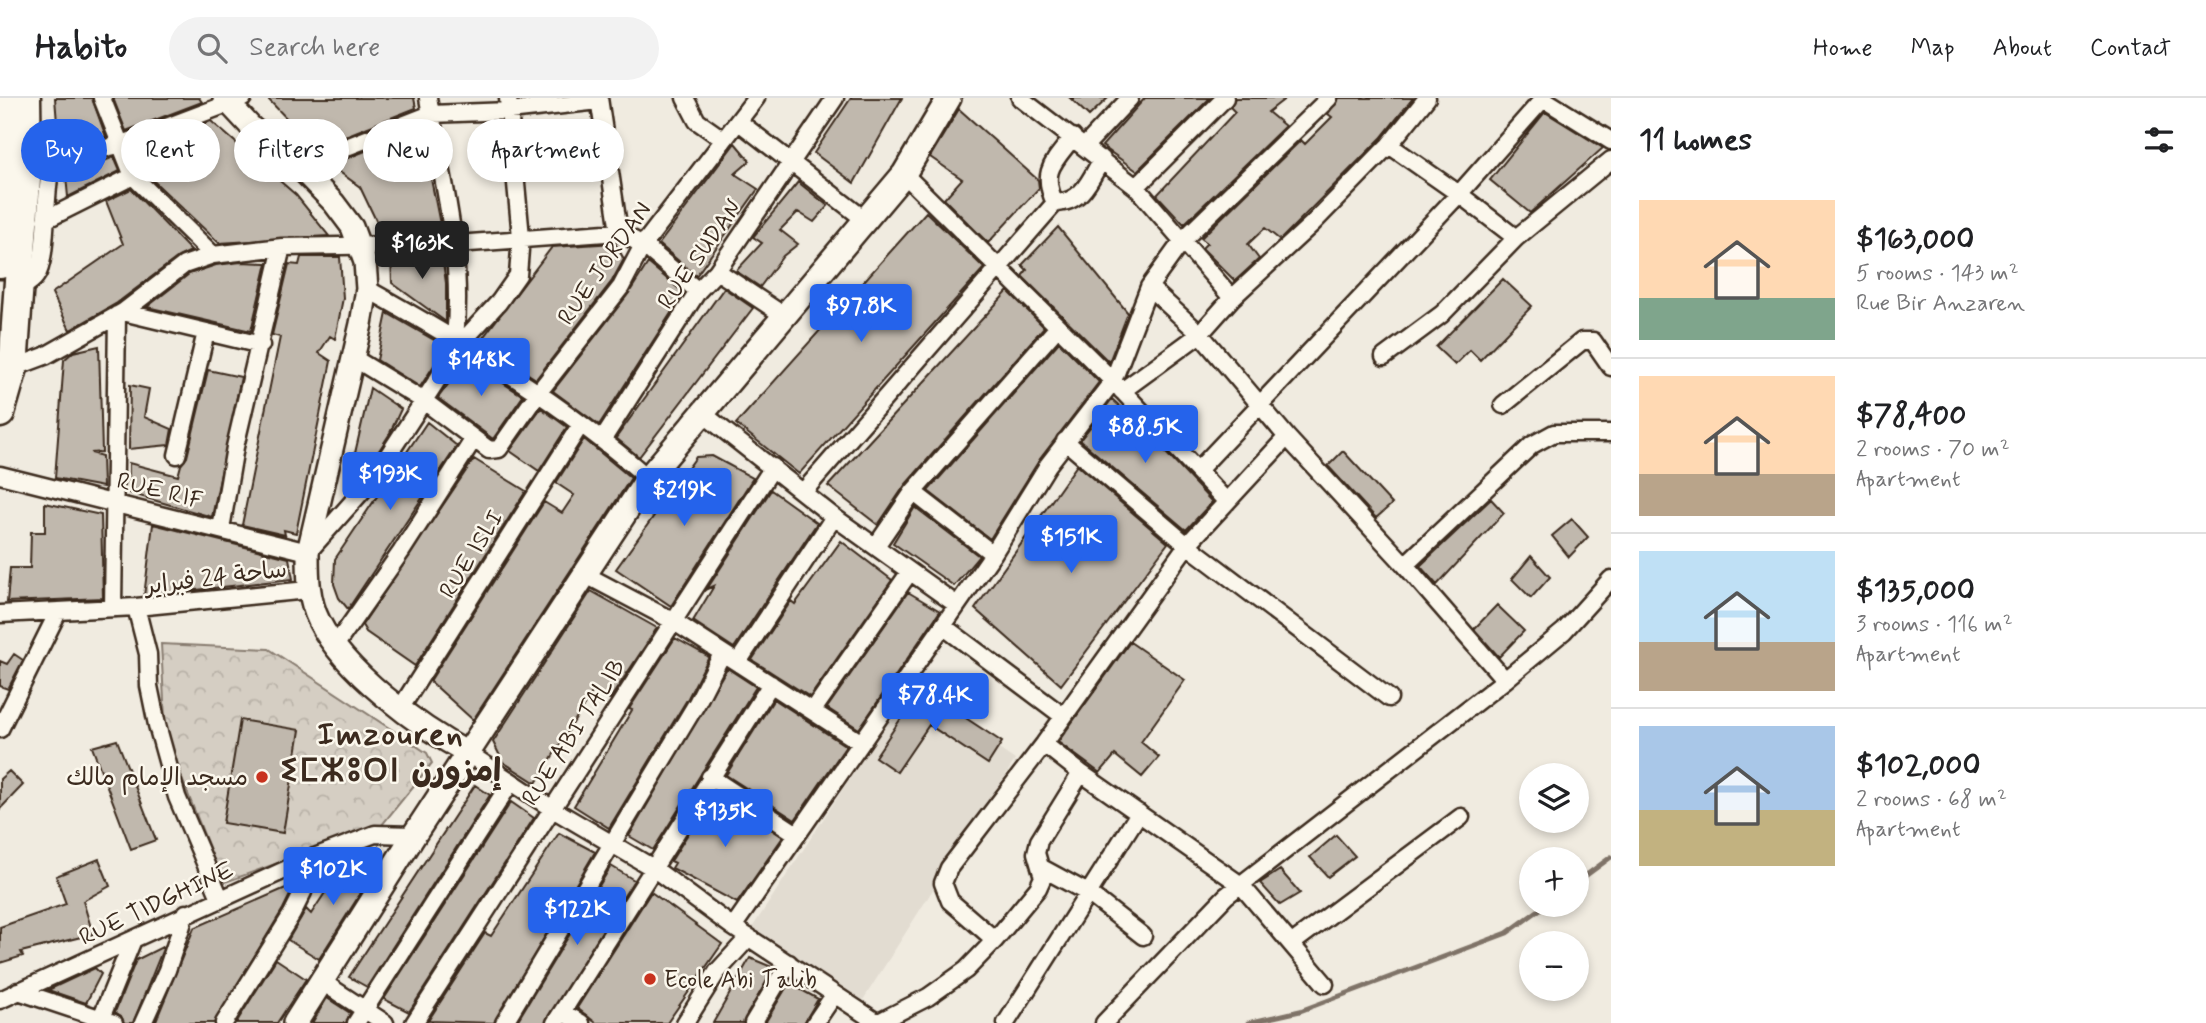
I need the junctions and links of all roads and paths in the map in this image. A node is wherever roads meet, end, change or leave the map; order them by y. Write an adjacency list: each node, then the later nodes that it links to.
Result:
1 (6, 98): 48 (highway)
2 (26, 98): 53 (highway)
3 (102, 98): 24 (street)
4 (685, 98): 20 (street)
5 (756, 98): 19 (street, RUE JORDAN)
6 (835, 98): 29 (street, RUE SUDAN)
7 (948, 98): 30 (main road)
8 (1130, 98): 22 (street)
9 (1225, 98): 34 (street)
10 (1329, 98): 42 (street)
11 (1427, 98): 25 (street)
12 (1543, 98): 21 (street); 35 (street)
13 (599, 99): 16 (street); 39 (street)
14 (1023, 99): 22 (street)
15 (232, 100): 18 (street); 24 (street)
16 (509, 105): 17 (street); 40 (street)
17 (429, 106): 23 (street); 44 (street)
18 (251, 119)
19 (739, 122): 20 (street, RUE JORDAN); 29 (street)
20 (724, 140): 45 (street, RUE JORDAN)
21 (1611, 141)
22 (1079, 142): 27 (street); 36 (street)
23 (349, 143)
24 (119, 145): 26 (street); 38 (street)
25 (1389, 145): 35 (street); 55 (street)
26 (121, 149)
27 (1102, 159): 34 (street); 36 (street)
28 (1611, 160): 41 (street)
29 (790, 161): 37 (street); 50 (street, RUE SUDAN)
30 (904, 174): 37 (main road); 49 (street)
31 (121, 182): 38 (street)
32 (139, 182): 47 (street)
33 (314, 182): 43 (street)
34 (1136, 187): 42 (street)
35 (1459, 194): 41 (street); 71 (street)
36 (1055, 203): 49 (street)
37 (864, 219): 57 (main road)
38 (45, 220): 53 (street)
39 (619, 232): 40 (street); 45 (street)
40 (521, 237): 44 (street); 61 (street)
41 (1516, 238): 64 (street)
42 (1183, 240): 51 (street); 55 (street)
43 (360, 244): 44 (street); 46 (street); 52 (street)
44 (456, 244): 61 (street)
45 (643, 245): 54 (street); 68 (street, RUE JORDAN)
46 (282, 247): 47 (street); 62 (street)
47 (212, 256): 56 (street)
48 (0, 264)
49 (996, 269): 58 (street); 85 (street)
50 (717, 271): 54 (street, RUE SUDAN); 57 (street)
51 (1149, 287): 60 (street); 67 (street)
52 (367, 289): 61 (street); 63 (street)
53 (16, 291): 66 (highway)
54 (698, 291): 77 (street, RUE SUDAN)
55 (1232, 298): 60 (street)
56 (120, 314): 59 (street); 66 (street); 87 (street)
57 (783, 314): 72 (main road)
58 (1058, 327): 67 (street); 86 (street)
59 (206, 332): 62 (street); 80 (street)
60 (1200, 334): 67 (street); 71 (street)
61 (459, 340): 68 (street); 69 (street)
62 (261, 345): 90 (street)
63 (352, 357): 69 (street); 93 (street)
64 (1384, 357)
65 (1611, 367): 70 (street)
66 (13, 368): 73 (highway)
67 (1117, 386): 79 (street); 82 (street)
68 (538, 393): 74 (street); 78 (street, RUE JORDAN)
69 (424, 401): 78 (street); 93 (street)
70 (1503, 405)
71 (1259, 406): 76 (street); 82 (street)
72 (701, 412): 81 (street); 84 (main road)
73 (0, 413)
74 (582, 424): 77 (street); 113 (street, RUE ISLI)
75 (1611, 433): 95 (street)
76 (1287, 437): 88 (street); 95 (street)
77 (603, 439): 84 (street)
78 (473, 440): 107 (street)
79 (1065, 441): 91 (street); 94 (street)
80 (177, 455)
81 (773, 467): 85 (street); 105 (street, RUE ABI TALIB)
82 (1199, 469): 88 (street)
83 (0, 475): 87 (street, RUE RIF)
84 (648, 478): 97 (main road)
85 (804, 491): 89 (street)
86 (913, 492): 92 (street); 94 (street)
87 (113, 502): 90 (street, RUE RIF); 102 (street)
88 (1227, 502): 91 (street)
89 (834, 517): 92 (street); 109 (street)
90 (221, 529): 93 (street, RUE RIF)
91 (1187, 545): 112 (street); 115 (street)
92 (876, 546): 96 (street)
93 (309, 552): 99 (street)
94 (993, 554): 100 (street)
95 (1405, 565): 110 (street)
96 (909, 573): 100 (street); 114 (street)
97 (586, 575): 105 (street); 119 (main road)
98 (1611, 579): 110 (street)
99 (309, 590): 101 (street, ساحة 24 فبراير); 107 (street)
100 (957, 605): 106 (street)
101 (136, 607): 102 (street); 134 (street, ساحة 24 فبراير)
102 (113, 608): 103 (street)
103 (58, 612): 104 (street); 116 (street)
104 (0, 614)
105 (673, 621): 108 (street); 123 (street, RUE ABI TALIB)
106 (943, 626): 115 (street); 117 (street)
107 (335, 646): 113 (street)
108 (722, 654): 109 (street); 128 (street)
109 (738, 662): 111 (street)
110 (1505, 680): 132 (street)
111 (771, 684): 114 (street); 121 (street)
112 (1389, 698)
113 (400, 709): 119 (street)
114 (814, 709): 117 (street)
115 (1063, 716): 118 (street)
116 (0, 729)
117 (860, 742): 126 (street)
118 (1044, 744): 120 (street); 139 (street)
119 (468, 753): 122 (street); 127 (main road)
120 (1081, 773): 124 (street); 131 (street)
121 (710, 777): 126 (street); 130 (street)
122 (511, 782): 123 (street); 149 (street)
123 (551, 808): 128 (street); 155 (street, RUE ABI TALIB)
124 (1139, 813): 132 (street); 133 (street)
125 (1461, 817): 141 (street)
126 (797, 834): 136 (street)
127 (414, 835): 129 (street, RUE TIDGHINE); 143 (main road)
128 (613, 843): 130 (street); 156 (street)
129 (309, 859): 134 (street, RUE TIDGHINE); 152 (street)
130 (653, 868): 136 (street); 148 (street)
131 (1042, 868): 133 (street); 139 (street)
132 (1241, 885): 141 (street); 163 (street)
133 (1088, 894): 137 (street); 162 (street)
134 (220, 898): 135 (street, RUE TIDGHINE)
135 (186, 913): 140 (street, RUE TIDGHINE); 151 (street)
136 (733, 927): 138 (street)
137 (1143, 936)
138 (749, 937): 142 (street); 158 (street)
139 (995, 940): 161 (street)
140 (132, 942): 145 (street, RUE TIDGHINE); 150 (street)
141 (1291, 944): 144 (street)
142 (789, 963): 146 (street); 159 (street)
143 (321, 981): 149 (street); 153 (main road)
144 (1325, 984)
145 (18, 991): 147 (street, RUE TIDGHINE); 150 (street)
146 (834, 995): 160 (street); 161 (street)
147 (0, 1000)
148 (558, 1017): 157 (street)
149 (361, 1018): 154 (street)
150 (104, 1022)
151 (143, 1023)
152 (224, 1023)
153 (295, 1023)
154 (385, 1023)
155 (414, 1023)
156 (504, 1023)
157 (581, 1023)
158 (685, 1023)
159 (753, 1023)
160 (815, 1023)
161 (878, 1023)
162 (1006, 1023)
163 (1104, 1023)

